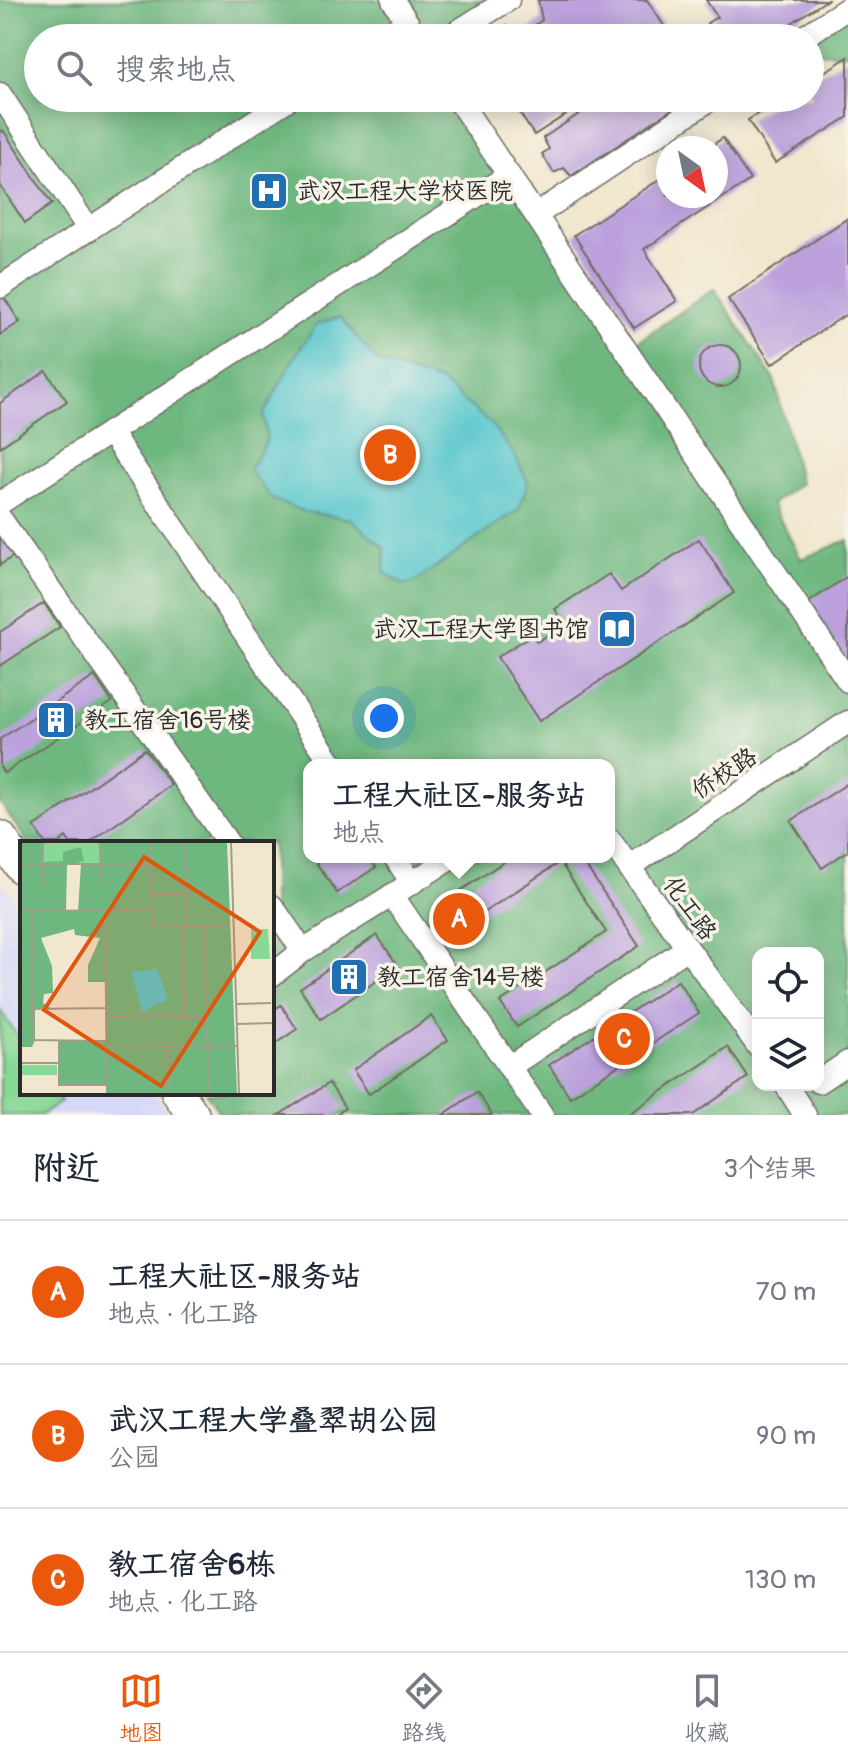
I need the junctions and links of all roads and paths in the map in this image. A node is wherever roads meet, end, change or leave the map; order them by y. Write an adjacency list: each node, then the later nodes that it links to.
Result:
1 (393, 0): 4 (street)
2 (508, 0): 5 (street)
3 (848, 8): 6 (street)
4 (408, 24)
5 (469, 24)
6 (823, 24)
7 (0, 94): 13 (street)
8 (269, 112): 13 (street)
9 (466, 112): 11 (street)
10 (691, 112): 12 (street)
11 (509, 175): 12 (street); 15 (street)
12 (536, 215): 18 (street)
13 (89, 230): 14 (street)
14 (0, 287)
15 (110, 432): 16 (street); 20 (street)
16 (0, 503)
17 (0, 518): 22 (street)
18 (848, 681)
19 (848, 722): 27 (street, 侨校路)
20 (329, 759)
21 (0, 837): 26 (street)
22 (227, 841)
23 (615, 847): 27 (street, 化工路)
24 (399, 863): 28 (street)
25 (444, 863): 28 (street)
26 (20, 865)
27 (629, 867): 31 (street, 化工路)
28 (412, 883): 29 (street)
29 (392, 895): 32 (street); 36 (street)
30 (274, 909): 32 (street)
31 (687, 948): 34 (street, 化工路); 36 (street)
32 (303, 951): 33 (street)
33 (274, 973)
34 (752, 1038)
35 (848, 1062): 37 (street)
36 (509, 1067): 40 (street)
37 (824, 1078)
38 (179, 1095): 39 (street)
39 (193, 1115)
40 (542, 1115)

